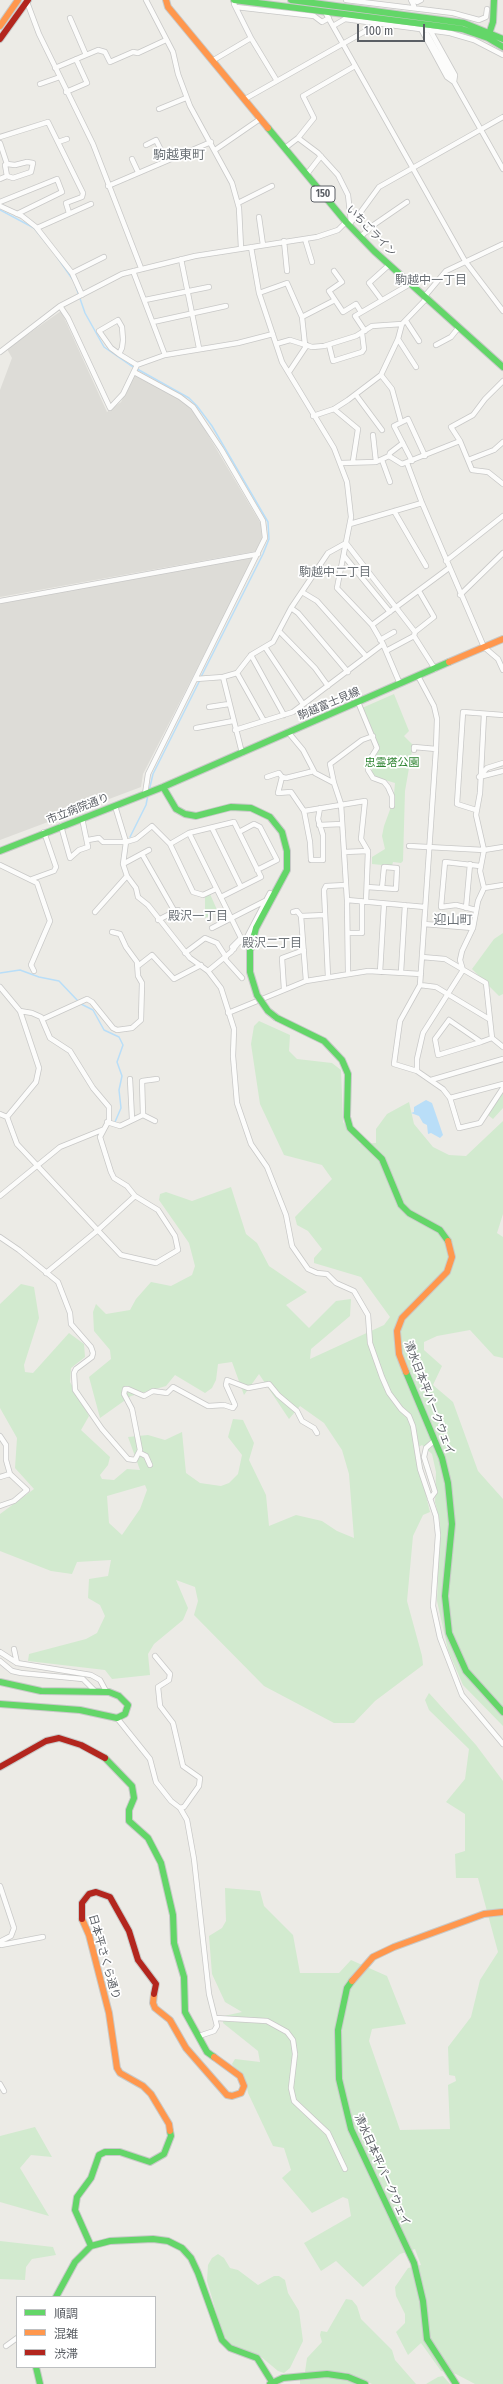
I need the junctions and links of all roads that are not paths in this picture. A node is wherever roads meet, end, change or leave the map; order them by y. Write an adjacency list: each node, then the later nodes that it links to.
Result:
1 (18, 0): 21 (main road)
2 (146, 0): 29 (street)
3 (166, 0): 35 (main road, いちごライン / 150)
4 (234, 0): 14 (street); 17 (main road)
5 (291, 0): 11 (main road)
6 (346, 0): 13 (street)
7 (377, 0): 13 (street)
8 (411, 0): 12 (street)
9 (494, 0): 25 (main road)
10 (28, 1): 27 (main road); 37 (street)
11 (321, 2): 17 (street); 25 (main road)
12 (417, 2): 15 (street)
13 (372, 3): 15 (street)
14 (236, 7): 19 (street); 26 (street)
15 (419, 9): 16 (street)
16 (487, 9)
17 (324, 10): 19 (street); 25 (main road)
18 (70, 18): 32 (street)
19 (329, 18): 22 (street)
20 (378, 24): 22 (street); 23 (street); 30 (street)
21 (0, 26)
22 (333, 26): 30 (street)
23 (421, 29): 24 (street); 40 (street)
24 (428, 32): 33 (street); 40 (street)
25 (489, 35): 28 (main road); 31 (main road)
26 (251, 38): 35 (street); 39 (street)
27 (0, 39)
28 (503, 39)
29 (166, 40): 32 (street); 43 (street)
30 (342, 44): 36 (street); 39 (street)
31 (503, 48)
32 (86, 55): 34 (street)
33 (503, 55)
34 (76, 59): 37 (street); 42 (street)
35 (212, 61): 44 (main road, いちごライン / 150)
36 (355, 66): 50 (street); 62 (street)
37 (56, 68): 38 (street)
38 (60, 78): 41 (street); 42 (street)
39 (277, 81): 44 (street)
40 (454, 82): 48 (street)
41 (40, 84)
42 (66, 92): 70 (street)
43 (186, 98): 45 (street); 53 (street)
44 (245, 100): 47 (main road, いちごライン / 150)
45 (159, 109)
46 (503, 117): 48 (street)
47 (260, 119): 56 (main road, いちごライン / 150); 57 (street)
48 (481, 130): 62 (street); 63 (street)
49 (0, 137): 52 (street)
50 (298, 138): 56 (street); 58 (street)
51 (67, 139): 52 (street)
52 (58, 142): 68 (street)
53 (211, 142): 57 (street); 60 (street)
54 (0, 143): 61 (street)
55 (146, 145): 60 (street)
56 (285, 148): 65 (main road, いちごライン / 150)
57 (215, 150): 74 (street)
58 (321, 156): 65 (street); 80 (street)
59 (132, 159): 64 (street)
60 (166, 160): 64 (street)
61 (7, 164): 66 (street); 66 (street)
62 (412, 168): 80 (street); 91 (street)
63 (503, 169)
64 (138, 172): 70 (street)
65 (306, 174): 80 (main road, いちごライン / 150)
66 (8, 176): 67 (street)
67 (0, 179)
68 (76, 180): 69 (street); 77 (street)
69 (70, 183)
70 (108, 186): 94 (street)
71 (272, 186): 74 (street)
72 (0, 202): 78 (street)
73 (407, 202): 82 (street)
74 (238, 203): 88 (street)
75 (91, 204): 77 (street)
76 (0, 206): 78 (street)
77 (69, 213): 81 (street)
78 (17, 214): 81 (street)
79 (259, 216): 86 (street)
80 (349, 223): 82 (main road, いちごライン / 150); 83 (street)
81 (37, 228): 98 (street)
82 (360, 237): 93 (main road, いちごライン / 150)
83 (305, 239): 84 (street); 92 (street)
84 (284, 241): 86 (street); 96 (street)
85 (503, 244): 91 (street)
86 (263, 245): 87 (street)
87 (251, 247): 88 (street); 102 (street)
88 (241, 248): 90 (street)
89 (104, 257): 98 (street)
90 (181, 259): 94 (street); 101 (street)
91 (465, 261): 104 (street); 110 (street)
92 (312, 262)
93 (390, 265): 99 (main road, いちごライン / 150); 107 (street)
94 (141, 268): 95 (street)
95 (133, 271): 103 (street); 105 (street)
96 (287, 271)
97 (334, 271): 106 (street)
98 (72, 273): 103 (street)
99 (410, 284): 104 (main road, いちごライン / 150); 107 (street)
100 (209, 288): 101 (street)
101 (187, 292): 105 (street); 112 (street)
102 (259, 293): 113 (street); 118 (street)
103 (80, 296): 108 (street)
104 (426, 297): 115 (street); 116 (main road, いちごライン / 150)
105 (145, 300): 114 (street)
106 (335, 300): 111 (street); 113 (street)
107 (382, 300): 111 (street)
108 (60, 306): 126 (street); 132 (street)
109 (226, 306): 112 (street)
110 (503, 311)
111 (361, 312): 117 (street)
112 (192, 313): 114 (street); 125 (street)
113 (302, 317): 123 (street)
114 (153, 322): 128 (street)
115 (404, 323): 117 (street); 119 (street); 120 (street)
116 (459, 327): 124 (street); 131 (main road, いちごライン / 150)
117 (363, 332): 122 (street); 122 (street)
118 (273, 334): 121 (street); 125 (street)
119 (398, 339): 130 (street); 134 (street)
120 (419, 341)
121 (276, 344): 123 (street); 133 (street)
122 (329, 344): 123 (street)
123 (306, 345): 133 (street)
124 (436, 345)
125 (199, 348): 128 (street)
126 (0, 352)
127 (119, 354): 127 (street); 129 (street)
128 (165, 355): 129 (street)
129 (137, 365): 132 (street)
130 (416, 367)
131 (503, 367)
132 (134, 372): 161 (street)
133 (289, 372): 138 (street)
134 (381, 374): 136 (street); 139 (street)
135 (503, 381): 142 (street)
136 (356, 395): 137 (street); 140 (street)
137 (334, 409): 138 (street); 149 (street)
138 (313, 416): 152 (street)
139 (401, 422): 144 (street); 146 (street)
140 (382, 430)
141 (373, 435): 150 (street)
142 (460, 441): 146 (street); 148 (street)
143 (503, 442): 148 (street)
144 (403, 443): 145 (street); 151 (street)
145 (389, 456): 147 (street); 151 (street)
146 (426, 456): 151 (street)
147 (382, 460): 150 (street); 153 (street)
148 (468, 460): 154 (street)
149 (353, 462): 150 (street); 152 (street)
150 (376, 462)
151 (410, 462): 155 (street)
152 (341, 463): 158 (street)
153 (390, 482)
154 (503, 484)
155 (422, 503): 156 (street); 163 (street)
156 (394, 511): 158 (street); 164 (street)
157 (503, 516): 163 (street)
158 (350, 524): 159 (street)
159 (346, 543): 162 (street); 167 (street); 170 (street)
160 (503, 553): 168 (street)
161 (258, 554): 169 (street); 190 (street)
162 (344, 556): 172 (street); 173 (street)
163 (446, 561): 165 (street)
164 (426, 566)
165 (449, 568): 166 (street); 168 (street)
166 (419, 591): 170 (street); 176 (street)
167 (302, 592): 171 (street); 183 (street)
168 (460, 595): 180 (street)
169 (0, 601)
170 (397, 607): 172 (street); 176 (street)
171 (291, 608): 174 (street); 187 (street)
172 (390, 612): 173 (street)
173 (372, 625): 178 (street)
174 (279, 631): 179 (street); 192 (street)
175 (394, 632): 178 (street)
176 (415, 634): 181 (street); 184 (street)
177 (503, 639): 180 (main road, 駒越富士見線)
178 (382, 642): 181 (street); 183 (street)
179 (265, 647): 182 (street); 195 (street)
180 (484, 647): 184 (main road, 駒越富士見線); 185 (street)
181 (386, 651): 191 (street)
182 (251, 655): 186 (street); 198 (street)
183 (366, 656): 187 (street)
184 (435, 669): 188 (main road, 駒越富士見線)
185 (503, 670)
186 (237, 672): 189 (street); 201 (street)
187 (348, 672): 192 (street)
188 (418, 676): 191 (main road, 駒越富士見線); 206 (street)
189 (223, 677): 190 (street); 194 (street)
190 (196, 679): 217 (street)
191 (400, 684): 193 (main road, 駒越富士見線)
192 (328, 686): 195 (street)
193 (358, 702): 204 (main road, 駒越富士見線); 205 (street)
194 (229, 704): 196 (street); 200 (street)
195 (303, 704): 198 (street)
196 (209, 707)
197 (484, 714): 199 (street); 212 (street); 222 (street)
198 (284, 715): 201 (street)
199 (503, 715)
200 (233, 721): 202 (street); 203 (street)
201 (264, 721): 203 (street)
202 (196, 728)
203 (235, 730): 208 (street)
204 (288, 732): 208 (main road, 駒越富士見線); 210 (street)
205 (373, 736): 215 (street); 220 (street)
206 (436, 749): 207 (street); 236 (street)
207 (414, 750)
208 (242, 753): 216 (main road, 駒越富士見線)
209 (503, 763): 212 (street)
210 (314, 771): 214 (street); 215 (street)
211 (503, 771): 212 (street)
212 (479, 776): 222 (street)
213 (267, 777): 214 (street)
214 (282, 777): 223 (street)
215 (334, 783): 218 (street)
216 (163, 787): 217 (main road, 市立病院通り); 332 (main road, 清水日本平パークウェイ, bridge)
217 (145, 794): 219 (main road, 市立病院通り)
218 (341, 804): 221 (street); 225 (street); 240 (street)
219 (115, 806): 224 (main road, 市立病院通り); 233 (street)
220 (392, 806)
221 (320, 808): 223 (street); 226 (street)
222 (476, 810): 239 (street)
223 (304, 811): 226 (street)
224 (82, 818): 227 (main road, 市立病院通り); 232 (street)
225 (342, 824): 226 (street); 242 (street)
226 (319, 825)
227 (61, 826): 229 (main road, 市立病院通り); 232 (street)
228 (212, 828): 230 (street); 231 (street); 253 (street)
229 (44, 832): 241 (main road, 市立病院通り); 250 (street)
230 (239, 832): 248 (street); 248 (street)
231 (189, 833): 234 (street); 255 (street)
232 (88, 840): 233 (street)
233 (126, 842): 234 (street); 244 (street)
234 (170, 844): 255 (street)
235 (408, 846): 236 (street)
236 (428, 847): 239 (street); 265 (street)
237 (503, 847): 239 (street)
238 (150, 850): 243 (street)
239 (484, 850): 247 (street)
240 (368, 851): 242 (street); 254 (street)
241 (0, 852)
242 (344, 852): 251 (street)
243 (142, 854): 244 (street); 269 (street)
244 (123, 864): 249 (street)
245 (470, 864): 247 (street); 266 (street); 266 (street)
246 (0, 865): 250 (street)
247 (480, 866): 257 (street)
248 (258, 870): 253 (street)
249 (127, 876): 268 (street); 275 (street)
250 (32, 879): 289 (street)
251 (346, 885): 260 (street); 272 (street)
252 (503, 885): 257 (street)
253 (241, 886): 259 (street)
254 (367, 887): 256 (street); 262 (street)
255 (216, 888): 259 (street)
256 (382, 888): 256 (street)
257 (484, 888): 267 (street)
258 (270, 894): 261 (street)
259 (221, 897): 274 (street)
260 (347, 900): 262 (street); 280 (street)
261 (265, 901): 274 (street); 281 (street)
262 (364, 902): 263 (street); 280 (street)
263 (384, 904): 264 (street); 291 (street)
264 (405, 906): 265 (street); 292 (street)
265 (425, 907): 276 (street)
266 (466, 908): 267 (street)
267 (476, 910): 278 (street)
268 (95, 912)
269 (175, 912): 271 (street); 275 (street)
270 (293, 912): 273 (street)
271 (184, 913)
272 (325, 915): 273 (street); 295 (street)
273 (301, 916): 282 (street)
274 (231, 918): 277 (street); 281 (street)
275 (158, 920): 283 (street)
276 (424, 924): 278 (street); 285 (street)
277 (212, 928)
278 (473, 928): 288 (street)
279 (112, 932): 287 (street)
280 (348, 933): 293 (street)
281 (234, 949): 284 (street)
282 (304, 950): 297 (street); 300 (street)
283 (185, 953): 284 (street); 286 (street)
284 (225, 957): 290 (street); 296 (street)
285 (422, 957): 288 (street); 294 (street)
286 (201, 965): 287 (street); 290 (street)
287 (138, 966): 304 (street)
288 (463, 970): 301 (street); 305 (street)
289 (34, 971)
290 (208, 971): 303 (street)
291 (380, 972): 292 (street); 293 (street)
292 (401, 972): 294 (street)
293 (348, 973): 295 (street)
294 (421, 974): 298 (street)
295 (328, 977): 297 (street)
296 (242, 978)
297 (306, 980): 300 (street)
298 (420, 985): 301 (street); 310 (street)
299 (0, 987): 302 (street)
300 (284, 989): 303 (street)
301 (447, 994): 305 (street); 310 (street)
302 (20, 1011): 304 (street); 319 (street)
303 (228, 1013): 338 (street)
304 (43, 1019): 322 (street)
305 (489, 1019): 306 (street)
306 (492, 1038): 307 (street); 308 (street)
307 (481, 1042): 307 (street)
308 (503, 1047)
309 (503, 1059): 313 (street)
310 (417, 1071): 313 (street)
311 (130, 1079): 320 (street)
312 (157, 1079): 318 (street)
313 (431, 1080): 316 (street)
314 (503, 1084): 316 (street)
315 (503, 1088): 316 (street)
316 (450, 1098)
317 (0, 1114): 319 (street)
318 (143, 1115): 320 (street); 321 (street)
319 (7, 1117): 324 (street)
320 (132, 1119): 322 (street)
321 (155, 1121)
322 (107, 1122): 323 (street)
323 (102, 1130): 324 (street); 326 (street)
324 (38, 1166): 325 (street); 327 (street)
325 (0, 1196)
326 (135, 1196): 327 (street); 327 (street)
327 (98, 1230): 329 (street)
328 (0, 1237): 329 (street)
329 (46, 1273): 334 (street)
330 (318, 1433): 334 (street)
331 (0, 1436): 333 (street)
332 (435, 1440): 338 (street); 349 (main road, 清水日本平パークウェイ)
333 (2, 1441): 336 (street)
334 (140, 1452): 335 (street)
335 (150, 1465)
336 (10, 1474): 337 (street); 339 (street)
337 (0, 1477)
338 (430, 1499): 351 (street)
339 (0, 1506)
340 (14, 1649): 344 (street)
341 (0, 1652): 344 (street)
342 (155, 1656): 353 (street)
343 (0, 1661): 346 (street)
344 (17, 1663): 347 (street)
345 (0, 1682): 346 (main road)
346 (94, 1690): 347 (main road)
347 (106, 1691): 350 (main road)
348 (0, 1704): 350 (main road)
349 (503, 1712)
350 (117, 1718): 353 (street)
351 (503, 1744)
352 (0, 1767): 358 (main road, 日本平さくら通り)
353 (180, 1808): 357 (street)
354 (0, 1886): 356 (street)
355 (503, 1912): 370 (main road, 清水日本平パークウェイ)
356 (43, 1937)
357 (216, 2018): 358 (street); 361 (street)
358 (199, 2036): 362 (main road, 日本平さくら通り)
359 (0, 2084): 360 (street)
360 (4, 2090)
361 (345, 2169)
362 (91, 2246): 363 (main road); 367 (main road)
363 (57, 2296)
364 (16, 2339): 365 (street)
365 (6, 2346)
366 (36, 2368): 368 (main road)
367 (271, 2383): 369 (main road)
368 (40, 2384)
369 (365, 2384)
370 (456, 2384)

